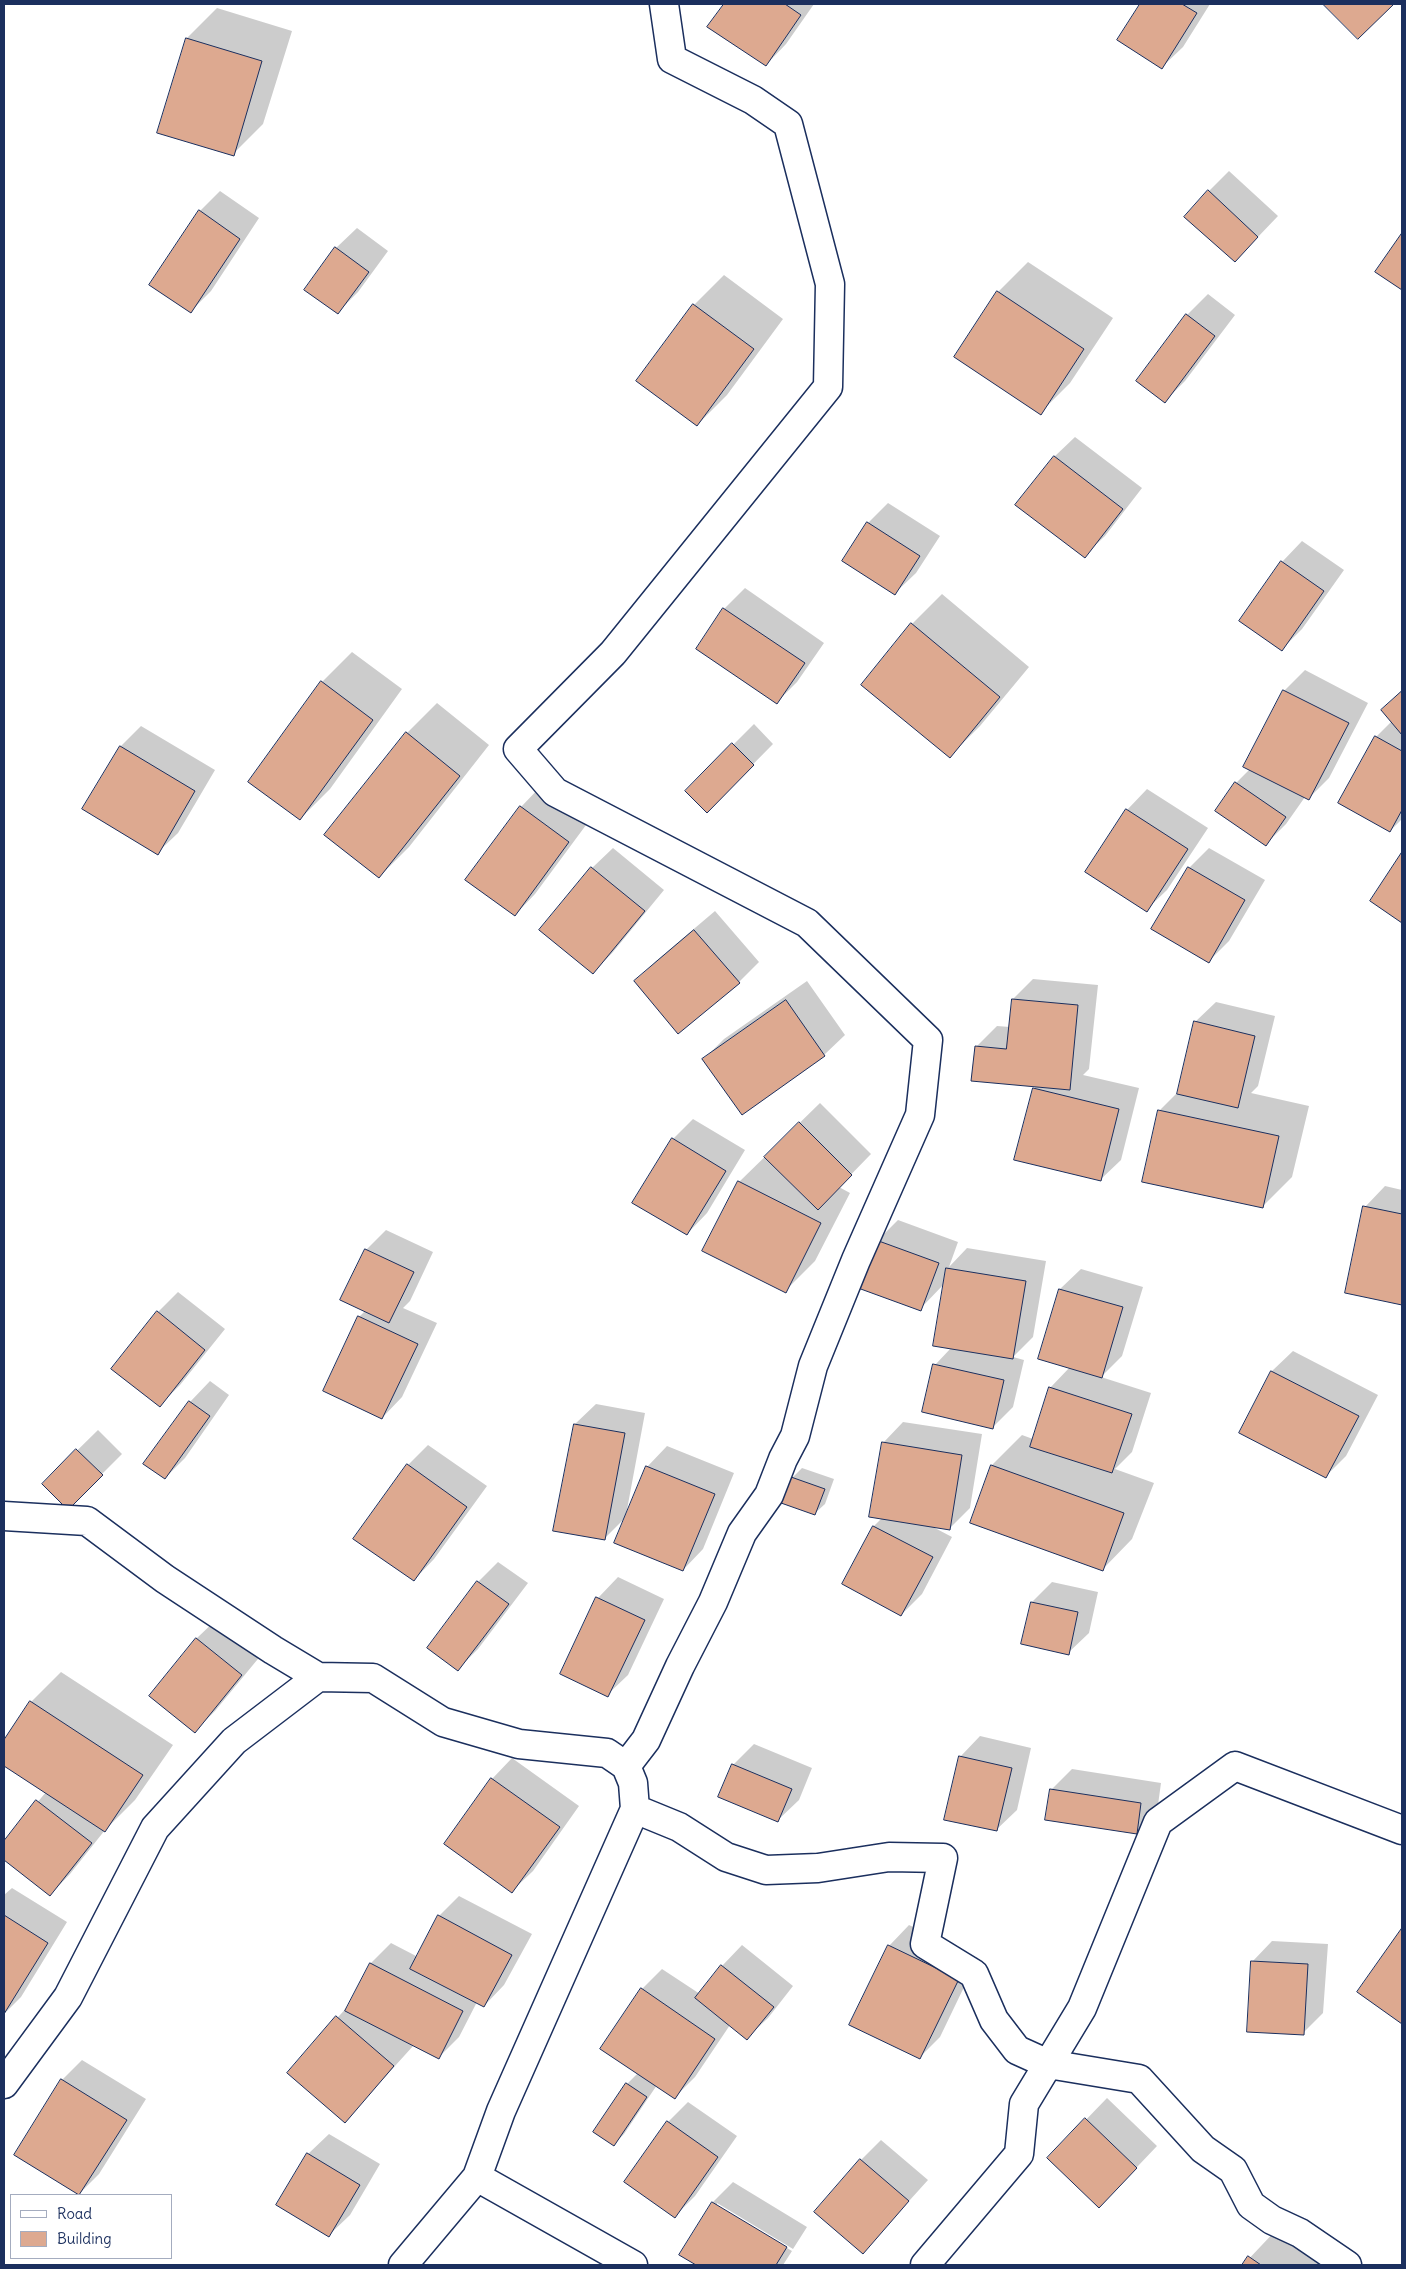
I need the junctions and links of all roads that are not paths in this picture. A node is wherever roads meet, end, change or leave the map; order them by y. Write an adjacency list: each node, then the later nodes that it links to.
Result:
1 (664, 4): 4 (street)
2 (4, 1516): 3 (street)
3 (318, 1677): 4 (street); 8 (street)
4 (626, 1766): 5 (street)
5 (635, 1809): 7 (street); 9 (street)
6 (1402, 1830): 7 (street)
7 (1048, 2064): 12 (street); 13 (street)
8 (4, 2084)
9 (477, 2177): 10 (street); 11 (street)
10 (403, 2265)
11 (633, 2265)
12 (925, 2265)
13 (1347, 2265)

